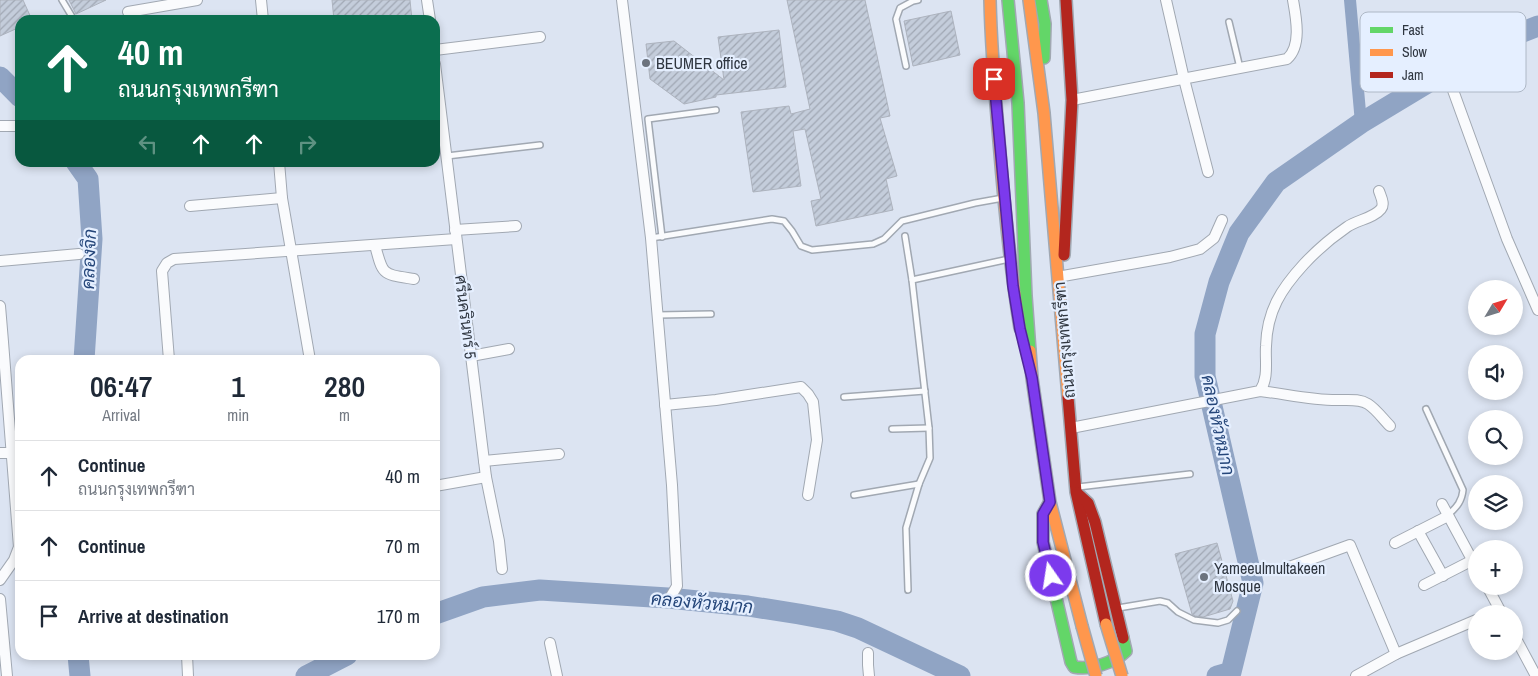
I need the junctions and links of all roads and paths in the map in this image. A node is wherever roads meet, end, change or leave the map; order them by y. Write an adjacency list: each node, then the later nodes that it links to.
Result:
1 (62, 0): 17 (lane)
2 (197, 0): 16 (street)
3 (261, 0): 18 (street)
4 (427, 0): 19 (street)
5 (622, 0): 48 (street)
6 (918, 0): 25 (lane)
7 (983, 0): 22 (main road)
8 (990, 0): 22 (main road)
9 (1008, 0): 66 (main road, ถนนกรุงเทพกรีฑา)
10 (1029, 0): 32 (main road, ถนนกรุงเทพกรีฑา)
11 (1041, 0): 32 (main road)
12 (1066, 0): 24 (main road)
13 (1071, 0): 24 (main road)
14 (1166, 0): 27 (street)
15 (1293, 0): 26 (street)
16 (128, 12)
17 (71, 15)
18 (263, 15)
19 (429, 15)
20 (1229, 22): 26 (lane)
21 (540, 37): 23 (street)
22 (991, 42): 40 (main road)
23 (440, 49)
24 (1070, 53): 29 (main road)
25 (906, 66)
26 (1240, 68): 27 (street)
27 (1184, 79): 29 (street); 38 (street)
28 (1454, 92): 59 (street)
29 (1072, 100): 54 (main road)
30 (440, 106): 36 (street, ศรีนครินทร์ 5)
31 (716, 110): 46 (lane)
32 (1044, 113): 57 (main road, ถนนกรุงเทพกรีฑา)
33 (0, 126): 34 (street)
34 (15, 126)
35 (540, 145): 36 (lane)
36 (446, 156): 45 (street, ศรีนครินทร์ 5)
37 (279, 167): 41 (street)
38 (1208, 172)
39 (1379, 191): 67 (street)
40 (1004, 197): 46 (lane); 52 (main road)
41 (282, 198): 42 (street); 50 (street)
42 (190, 206)
43 (1222, 220): 54 (street)
44 (516, 226): 45 (street)
45 (456, 235): 49 (street); 65 (street, ศรีนครินทร์ 5)
46 (662, 236): 48 (lane)
47 (905, 236): 56 (lane)
48 (651, 238): 61 (street)
49 (375, 245): 50 (street); 55 (street)
50 (292, 251): 63 (street); 64 (street)
51 (79, 254): 53 (street)
52 (1010, 259): 56 (lane); 66 (main road)
53 (0, 261)
54 (1063, 276): 57 (main road)
55 (414, 279)
56 (912, 280): 68 (lane)
57 (1061, 304): 74 (main road, ถนนกรุงเทพกรีฑา)
58 (0, 306): 77 (street)
59 (1538, 310)
60 (711, 314): 61 (lane)
61 (657, 315): 70 (street)
62 (510, 349): 65 (street)
63 (168, 355)
64 (309, 355)
65 (471, 356): 79 (street, ศรีนครินทร์ 5)
66 (1032, 378): 87 (main road, ถนนกรุงเทพกรีฑา)
67 (1260, 390): 72 (street); 74 (street)
68 (925, 391): 69 (lane); 73 (lane)
69 (844, 397)
70 (665, 405): 85 (street); 101 (street)
71 (1426, 409): 89 (lane)
72 (1390, 426)
73 (929, 428): 75 (lane); 82 (lane)
74 (1071, 428): 84 (main road, ถนนกรุงเทพกรีฑา)
75 (892, 430)
76 (0, 453): 77 (street)
77 (15, 453)
78 (559, 454): 79 (street)
79 (484, 461): 81 (street, ศรีนครินทร์ 5)
80 (1190, 474): 84 (lane)
81 (486, 477): 83 (street); 95 (street, ศรีนครินทร์ 5)
82 (919, 484): 86 (lane); 100 (lane)
83 (440, 485)
84 (1076, 490): 103 (main road); 116 (main road, ถนนกรุงเทพกรีฑา, bridge)
85 (808, 495)
86 (854, 495)
87 (1050, 502): 103 (main road); 115 (main road, ถนนกรุงเทพกรีฑา, bridge)
88 (1442, 504): 89 (street)
89 (1448, 516): 90 (street); 92 (street)
90 (1418, 531): 91 (street); 97 (street)
91 (1395, 543)
92 (1468, 553)
93 (15, 557): 98 (street)
94 (1468, 566): 97 (street)
95 (502, 569)
96 (1281, 570): 109 (street)
97 (1443, 576): 99 (street)
98 (0, 580)
99 (1424, 585)
100 (908, 590)
101 (671, 596)
102 (0, 599): 111 (street)
103 (1116, 608): 104 (lane)
104 (1237, 611)
105 (1468, 623): 109 (street)
106 (550, 643): 113 (street)
107 (868, 652): 114 (street)
108 (1523, 652): 118 (street)
109 (1396, 654): 117 (street)
110 (188, 660): 112 (street)
111 (7, 676)
112 (188, 676)
113 (557, 676)
114 (869, 676)
115 (1096, 676)
116 (1122, 676)
117 (1356, 676)
118 (1536, 676)

